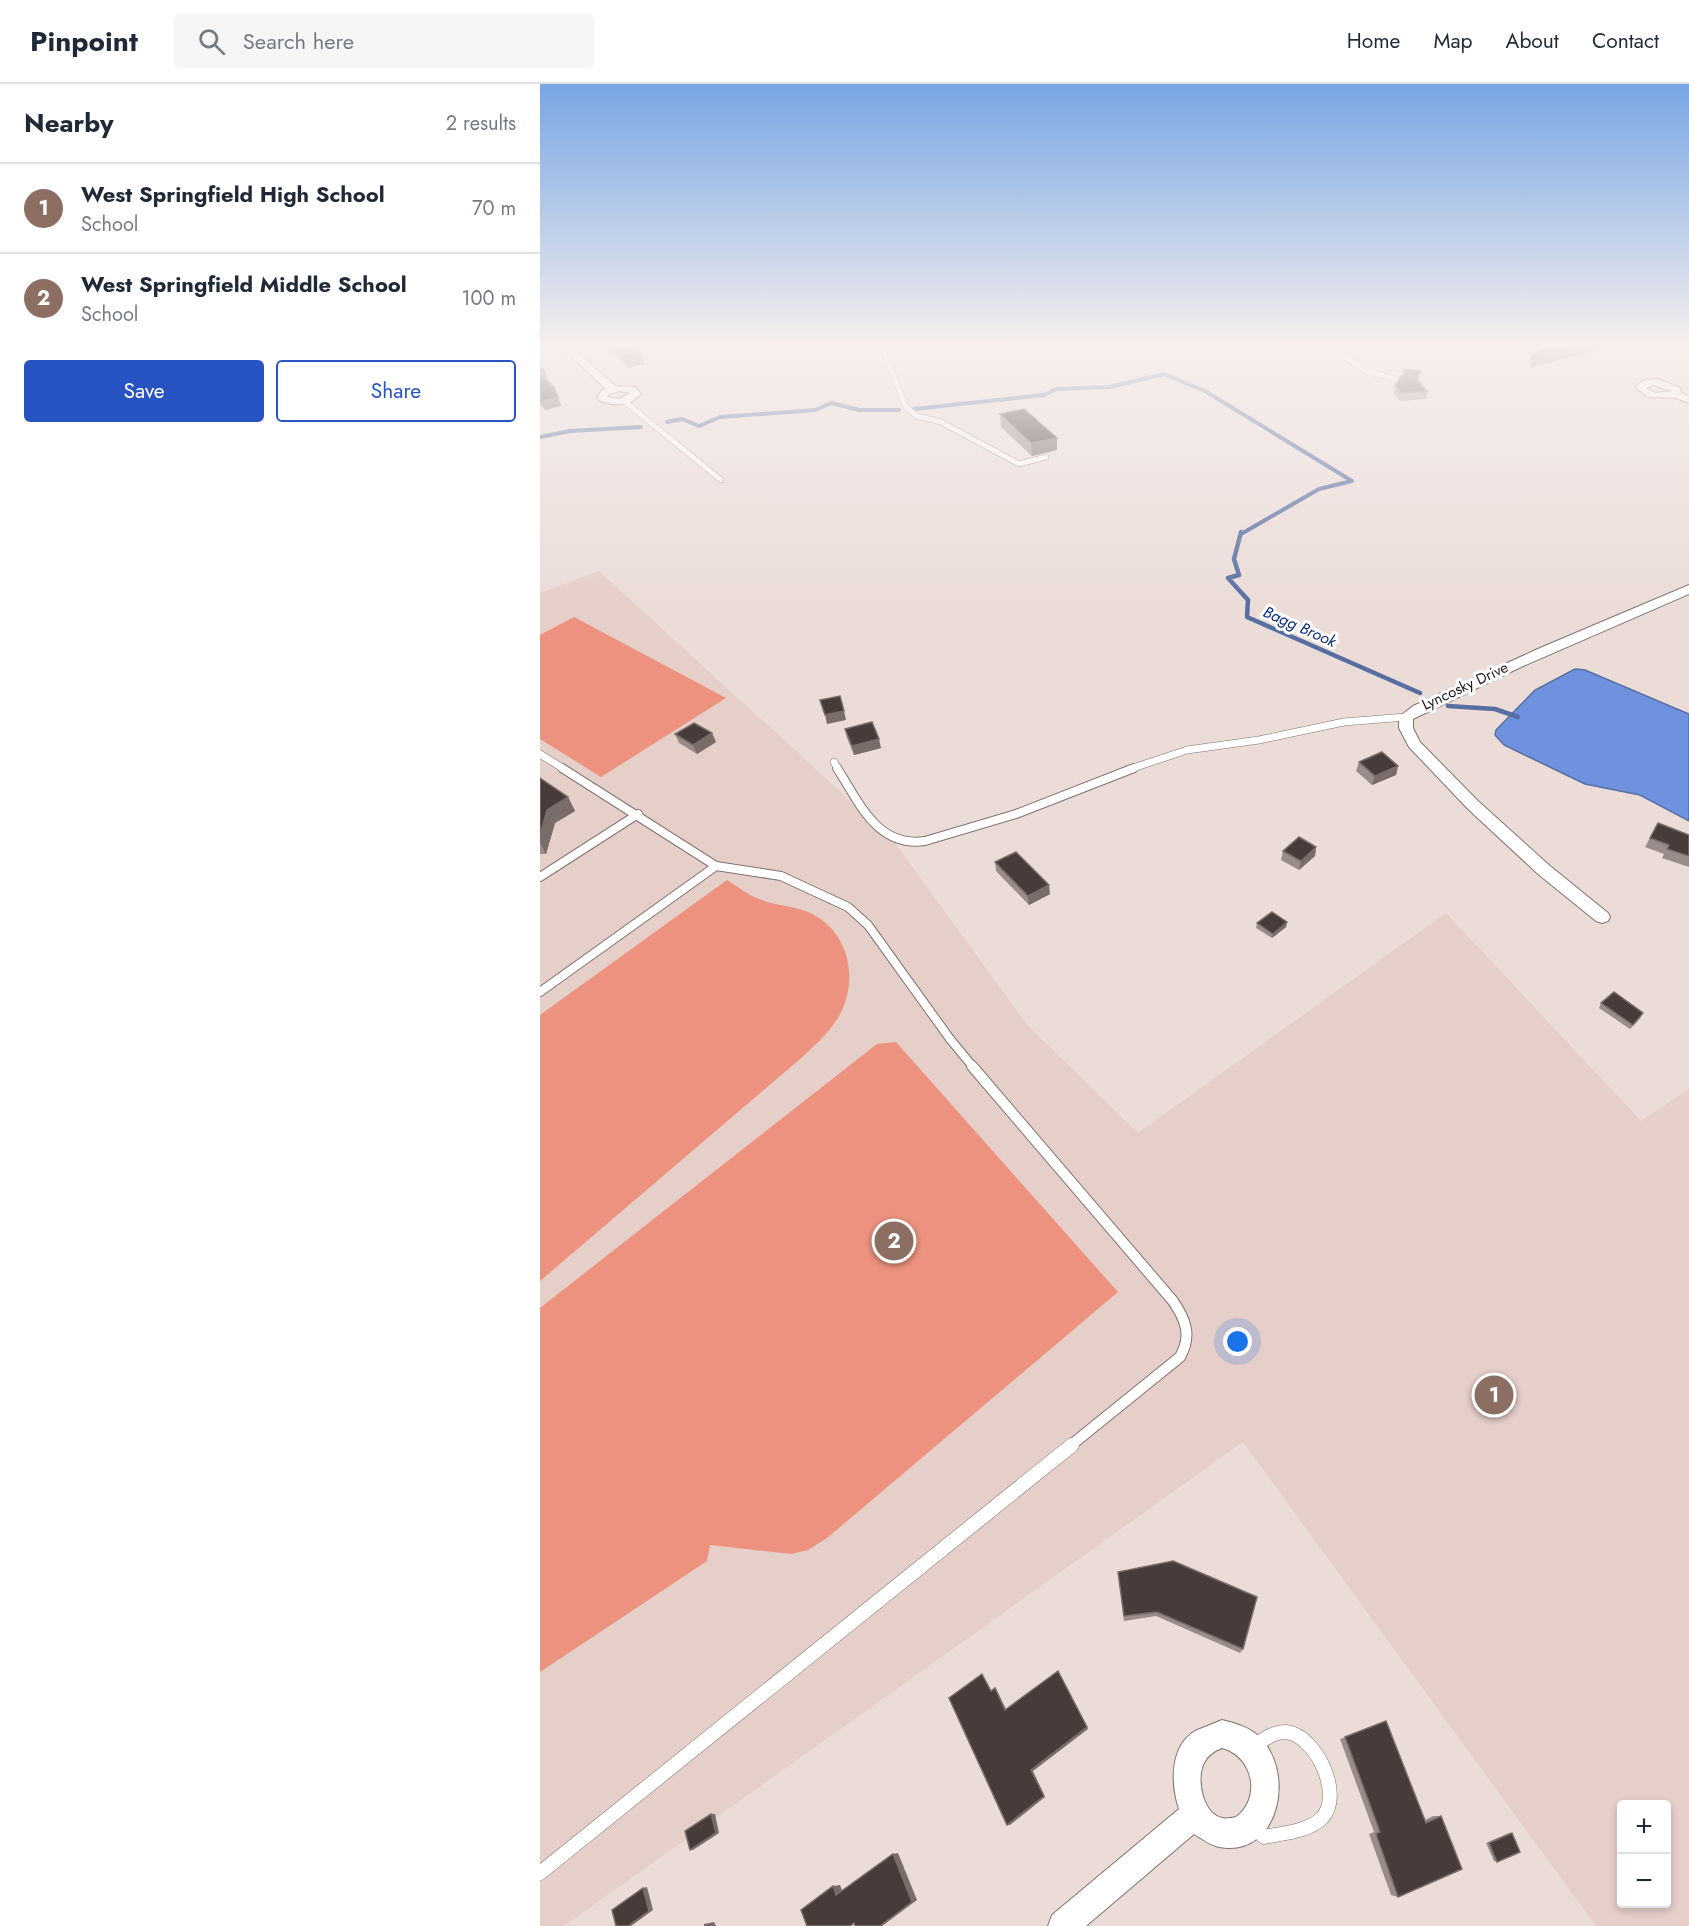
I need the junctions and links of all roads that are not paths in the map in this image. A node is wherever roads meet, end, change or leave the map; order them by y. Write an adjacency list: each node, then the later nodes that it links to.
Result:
1 (663, 433): 4 (lane)
2 (961, 433): 3 (lane)
3 (1046, 457)
4 (721, 480)
5 (1689, 589): 6 (street, Lyncosky Drive)
6 (1406, 717): 8 (lane); 12 (street, Lyncosky Drive)
7 (540, 754): 9 (lane)
8 (834, 762)
9 (638, 814): 10 (lane); 11 (lane)
10 (716, 866): 13 (lane); 17 (lane)
11 (540, 877)
12 (1602, 917)
13 (540, 992)
14 (1251, 1748): 15 (street); 16 (street); 16 (lane)
15 (1196, 1814): 16 (street); 18 (street)
16 (1251, 1824)
17 (540, 1873)
18 (1063, 1926)

